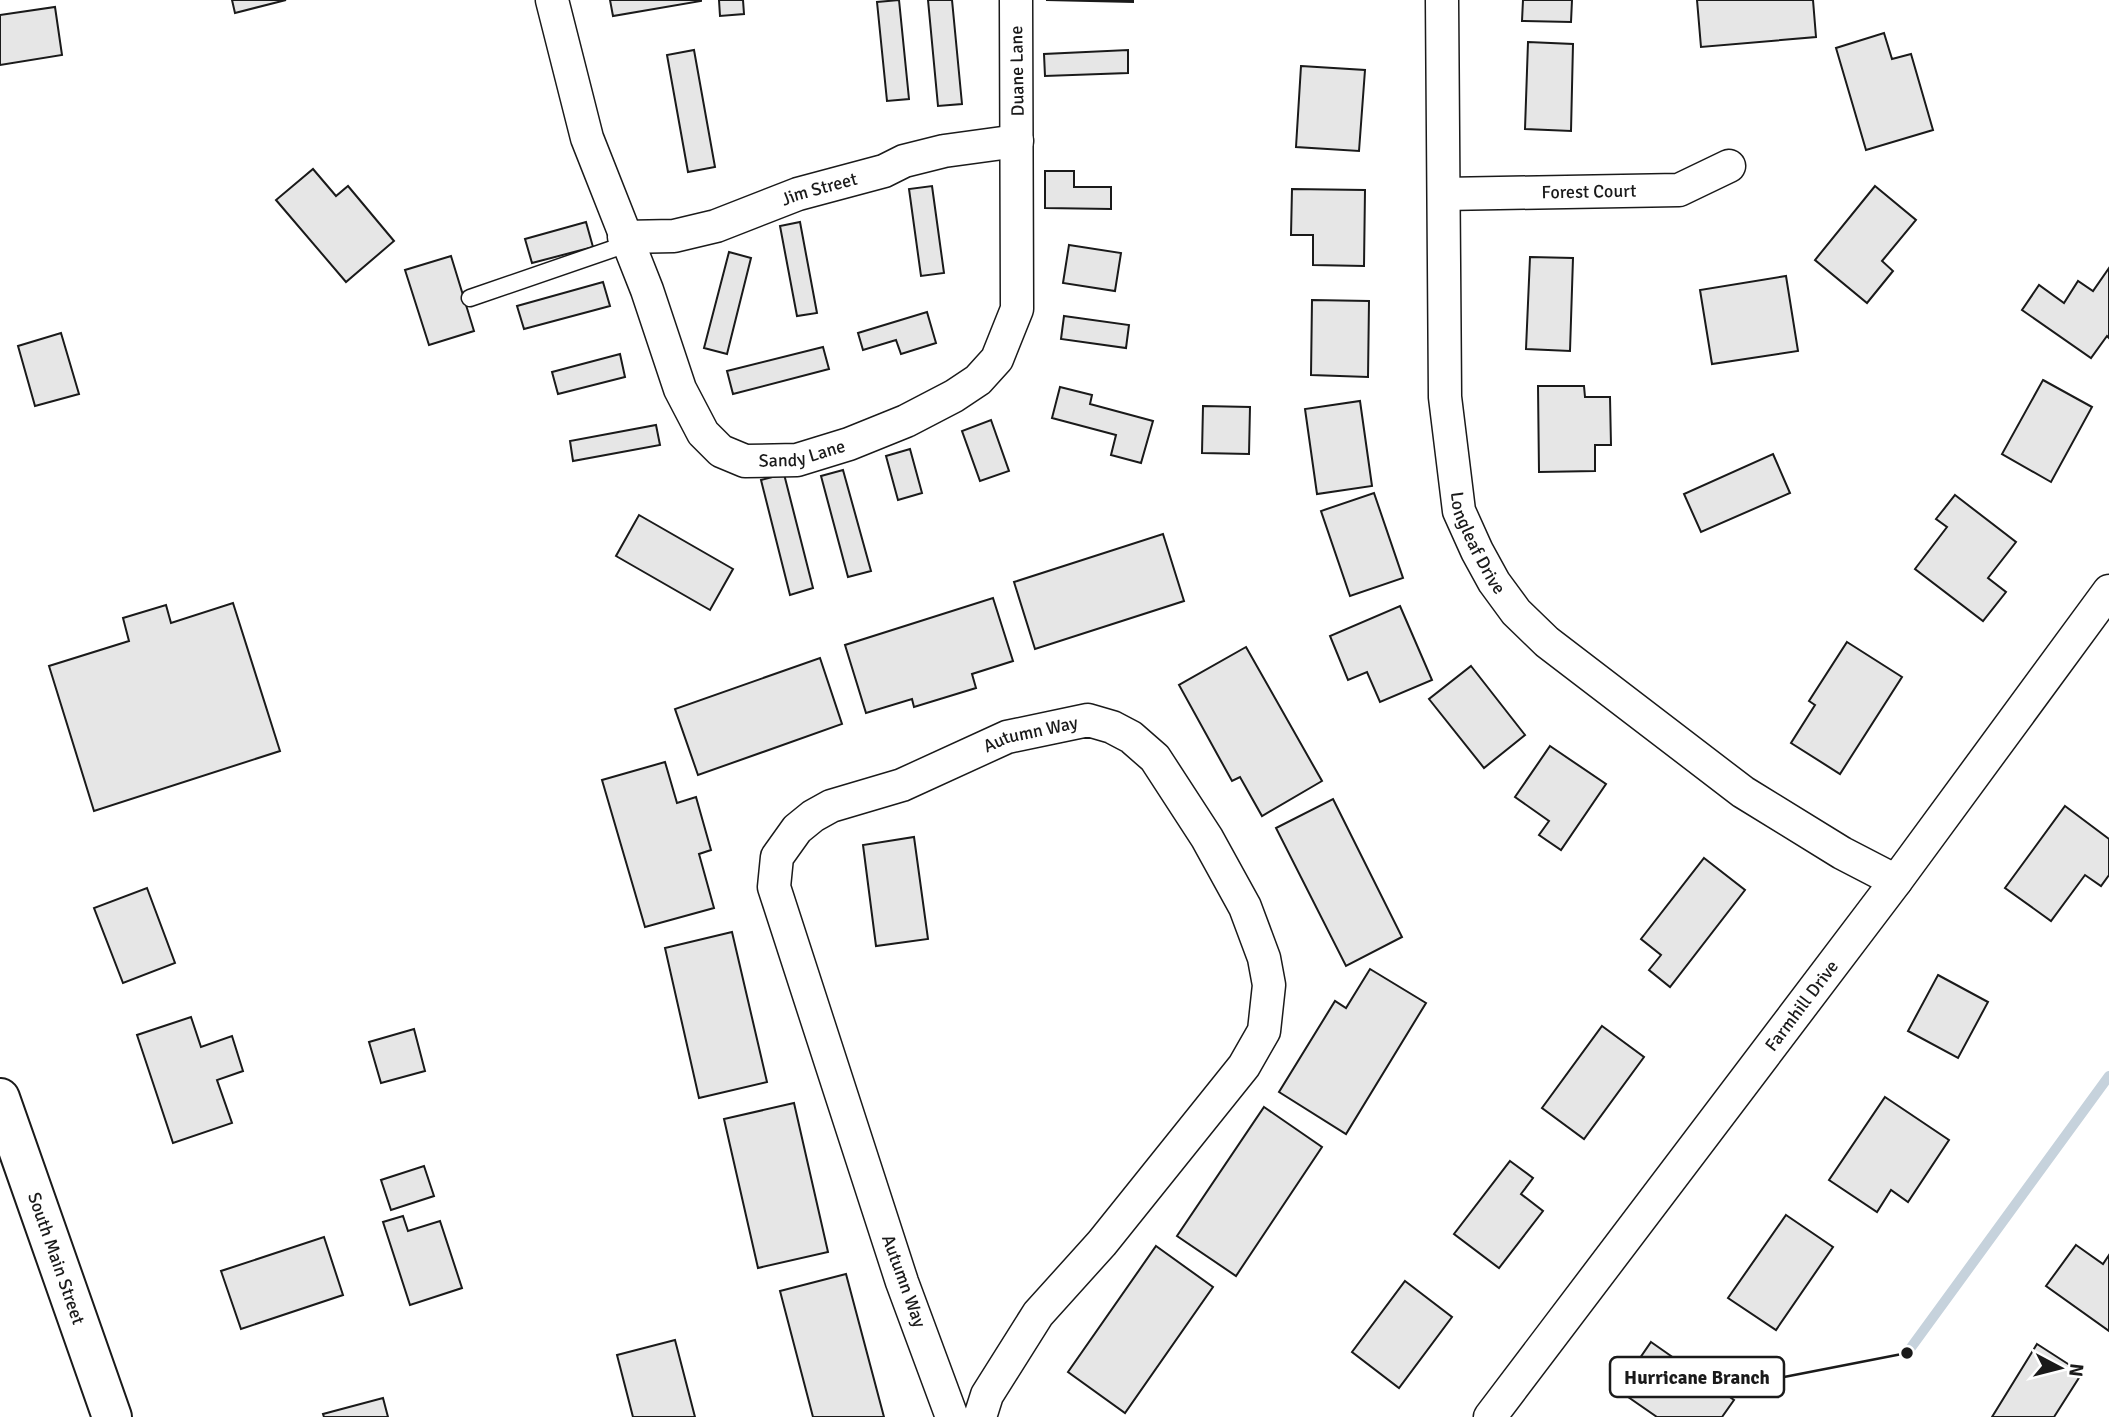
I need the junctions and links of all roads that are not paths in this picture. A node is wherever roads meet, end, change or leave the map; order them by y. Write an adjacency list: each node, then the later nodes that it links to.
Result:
1 (552, 0): 7 (street, Sandy Lane)
2 (1016, 0): 4 (street, Duane Lane)
3 (1442, 0): 6 (street, Longleaf Drive)
4 (1017, 141): 7 (street, Jim Street); 7 (street, Sandy Lane)
5 (1729, 166): 6 (street, Forest Court)
6 (1444, 194): 10 (street, Longleaf Drive)
7 (625, 241): 8 (lane)
8 (470, 298)
9 (2109, 591): 10 (street, Farmhill Drive)
10 (1896, 881): 15 (street, Farmhill Drive)
11 (0, 1098): 12 (main road, South Main Street)
12 (112, 1417)
13 (952, 1417): 14 (street, Autumn Way)
14 (980, 1417)
15 (1490, 1417)

